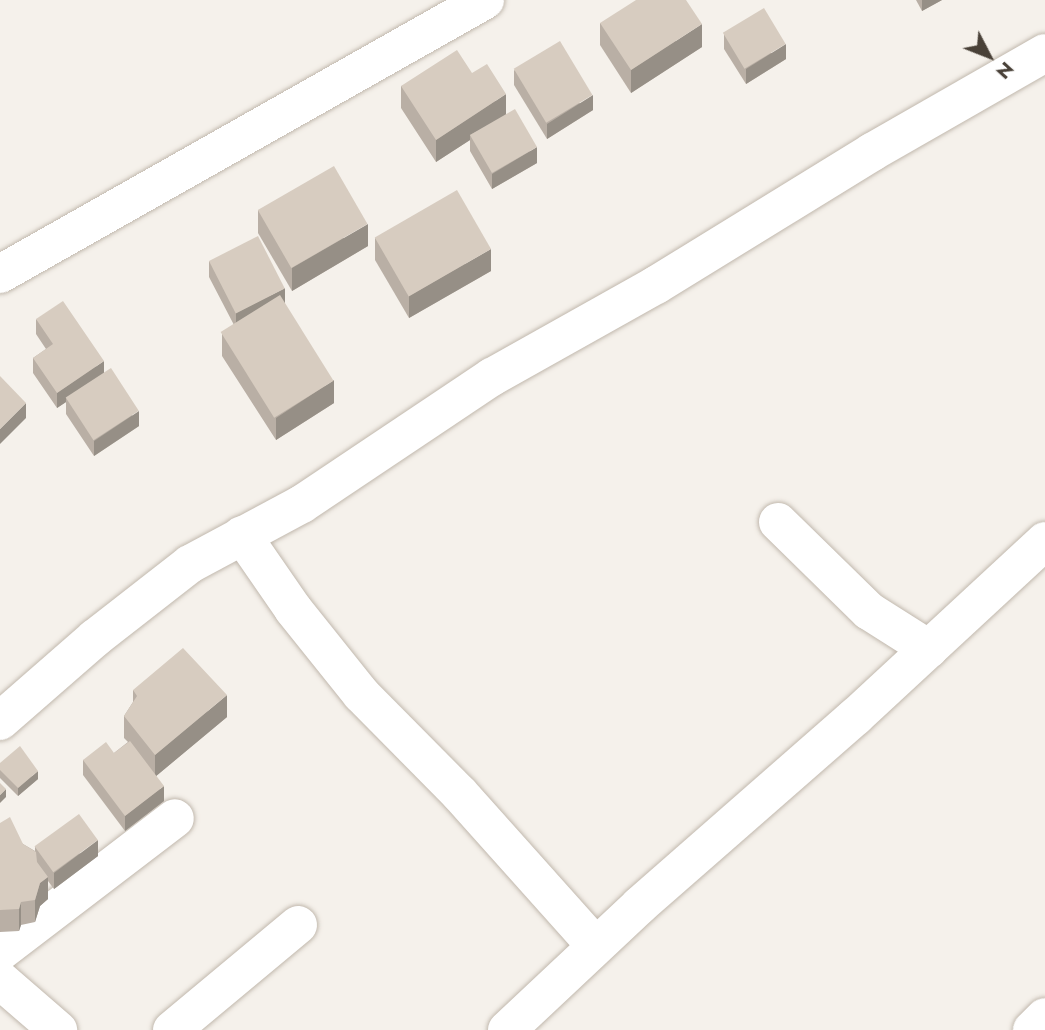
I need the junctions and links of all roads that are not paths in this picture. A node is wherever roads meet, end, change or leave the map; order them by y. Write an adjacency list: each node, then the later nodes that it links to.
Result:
1 (485, 0): 3 (street)
2 (1045, 53): 5 (street)
3 (0, 274)
4 (778, 522): 7 (street)
5 (242, 535): 8 (street); 11 (street)
6 (1045, 541): 7 (street)
7 (929, 649): 11 (street)
8 (0, 721)
9 (175, 818): 12 (street)
10 (299, 925): 16 (street)
11 (596, 946): 17 (street)
12 (0, 953)
13 (0, 980): 15 (street)
14 (1045, 1017): 18 (street)
15 (58, 1030)
16 (172, 1030)
17 (507, 1030)
18 (1032, 1030)

